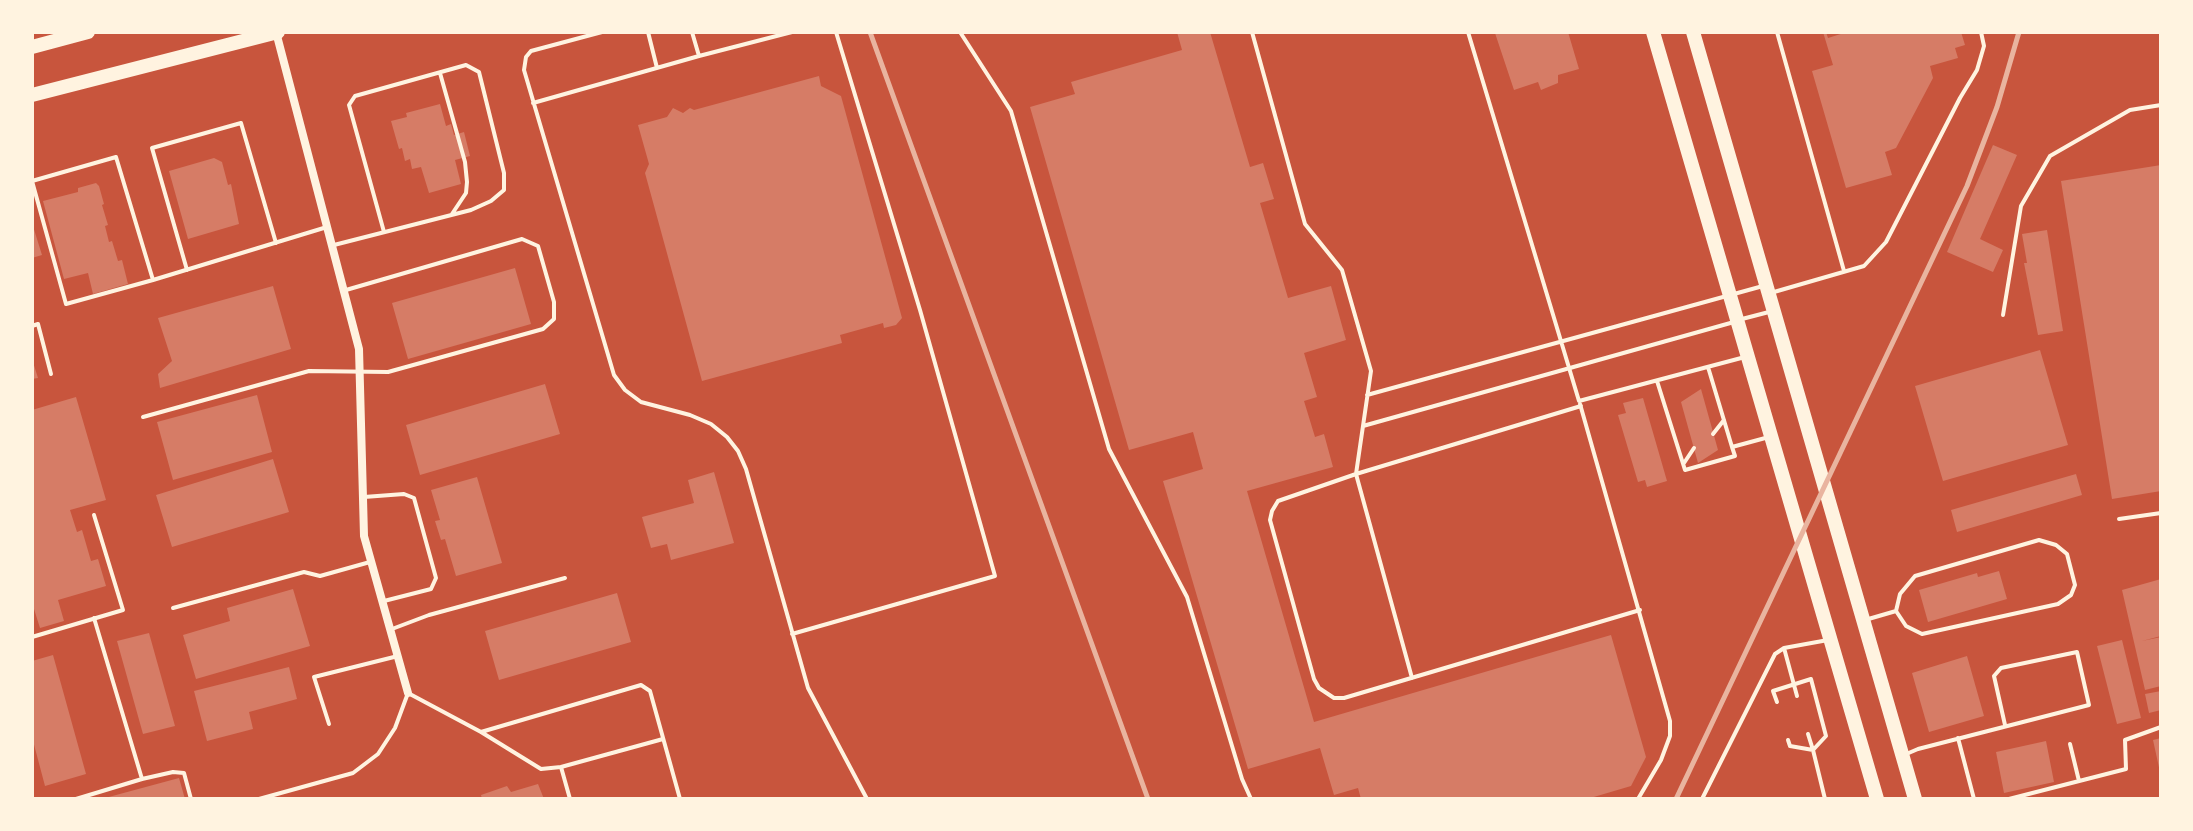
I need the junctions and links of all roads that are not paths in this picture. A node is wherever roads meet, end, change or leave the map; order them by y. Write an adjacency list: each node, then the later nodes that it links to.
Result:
1 (88, 32): 15 (main road)
2 (276, 32): 19 (main road); 23 (street)
3 (602, 32): 20 (lane)
4 (648, 32): 17 (lane)
5 (692, 32): 16 (lane)
6 (792, 32): 16 (lane)
7 (836, 32): 68 (lane)
8 (960, 32): 99 (lane)
9 (1252, 32): 44 (lane)
10 (1468, 32): 37 (lane)
11 (1653, 32): 32 (main road)
12 (1693, 32): 30 (main road)
13 (1777, 32): 28 (lane)
14 (1981, 32): 28 (lane)
15 (32, 47)
16 (699, 56): 17 (lane)
17 (657, 68): 20 (lane)
18 (440, 73): 22 (lane); 22 (lane); 24 (lane)
19 (32, 95)
20 (533, 103): 68 (lane)
21 (2161, 105): 34 (lane)
22 (450, 215): 24 (lane)
23 (327, 227): 25 (lane); 26 (street)
24 (384, 232): 26 (lane)
25 (276, 243): 27 (lane); 27 (lane)
26 (332, 245): 31 (street)
27 (187, 270): 29 (lane)
28 (1844, 271): 30 (lane)
29 (153, 280): 29 (lane)
30 (1766, 290): 32 (lane); 33 (main road)
31 (344, 291): 41 (street); 41 (lane)
32 (1731, 295): 35 (main road); 37 (lane)
33 (1773, 311): 35 (lane); 66 (main road)
34 (2003, 315)
35 (1738, 321): 38 (main road); 39 (lane)
36 (32, 326): 42 (lane)
37 (1561, 341): 39 (lane); 44 (lane)
38 (1748, 356): 40 (lane); 50 (main road)
39 (1569, 367): 45 (lane); 48 (lane)
40 (1708, 367): 43 (lane); 47 (lane)
41 (359, 372): 46 (lane); 55 (street)
42 (51, 374)
43 (1657, 381): 45 (lane); 53 (lane)
44 (1367, 395): 48 (lane)
45 (1580, 404): 54 (lane); 63 (lane)
46 (143, 417)
47 (1724, 420): 49 (lane); 51 (lane)
48 (1363, 426): 54 (lane)
49 (1713, 434)
50 (1772, 437): 51 (lane); 70 (main road)
51 (1732, 447): 53 (lane)
52 (1694, 448): 53 (lane)
53 (1683, 464)
54 (1356, 474): 73 (lane); 73 (lane)
55 (363, 497): 59 (street); 61 (lane)
56 (2161, 513): 58 (lane)
57 (94, 515): 65 (lane)
58 (2119, 519)
59 (370, 562): 61 (street); 62 (lane)
60 (565, 578): 67 (lane)
61 (382, 601): 67 (street)
62 (173, 608)
63 (1640, 610): 73 (lane); 100 (lane)
64 (1896, 611): 64 (lane); 66 (lane)
65 (94, 618): 69 (lane); 90 (lane)
66 (1863, 621): 88 (main road)
67 (390, 630): 72 (street)
68 (792, 634): 98 (lane)
69 (32, 637)
70 (1830, 640): 71 (lane); 92 (main road)
71 (1784, 648): 74 (lane); 101 (lane)
72 (398, 656): 75 (street); 78 (lane)
73 (1412, 678)
74 (1793, 684): 76 (lane); 77 (lane); 87 (lane)
75 (408, 693): 81 (lane); 95 (lane)
76 (1797, 696)
77 (1777, 702)
78 (329, 724)
79 (2005, 725): 79 (lane); 83 (lane)
80 (2161, 727): 91 (lane)
81 (481, 732): 84 (lane); 89 (lane)
82 (1808, 734): 87 (lane)
83 (1958, 738): 88 (lane); 104 (lane)
84 (663, 739): 89 (lane); 97 (lane)
85 (1788, 740): 87 (lane)
86 (2070, 744): 91 (lane)
87 (1813, 750): 102 (lane)
88 (1902, 756): 103 (main road)
89 (561, 767): 96 (lane)
90 (142, 779): 93 (lane); 94 (lane)
91 (2079, 781): 105 (lane)
92 (1873, 798)
93 (76, 799)
94 (191, 799)
95 (259, 799)
96 (570, 799)
97 (680, 799)
98 (867, 799)
99 (1251, 799)
100 (1638, 799)
101 (1702, 799)
102 (1825, 799)
103 (1915, 799)
104 (1974, 799)
105 (2009, 799)

